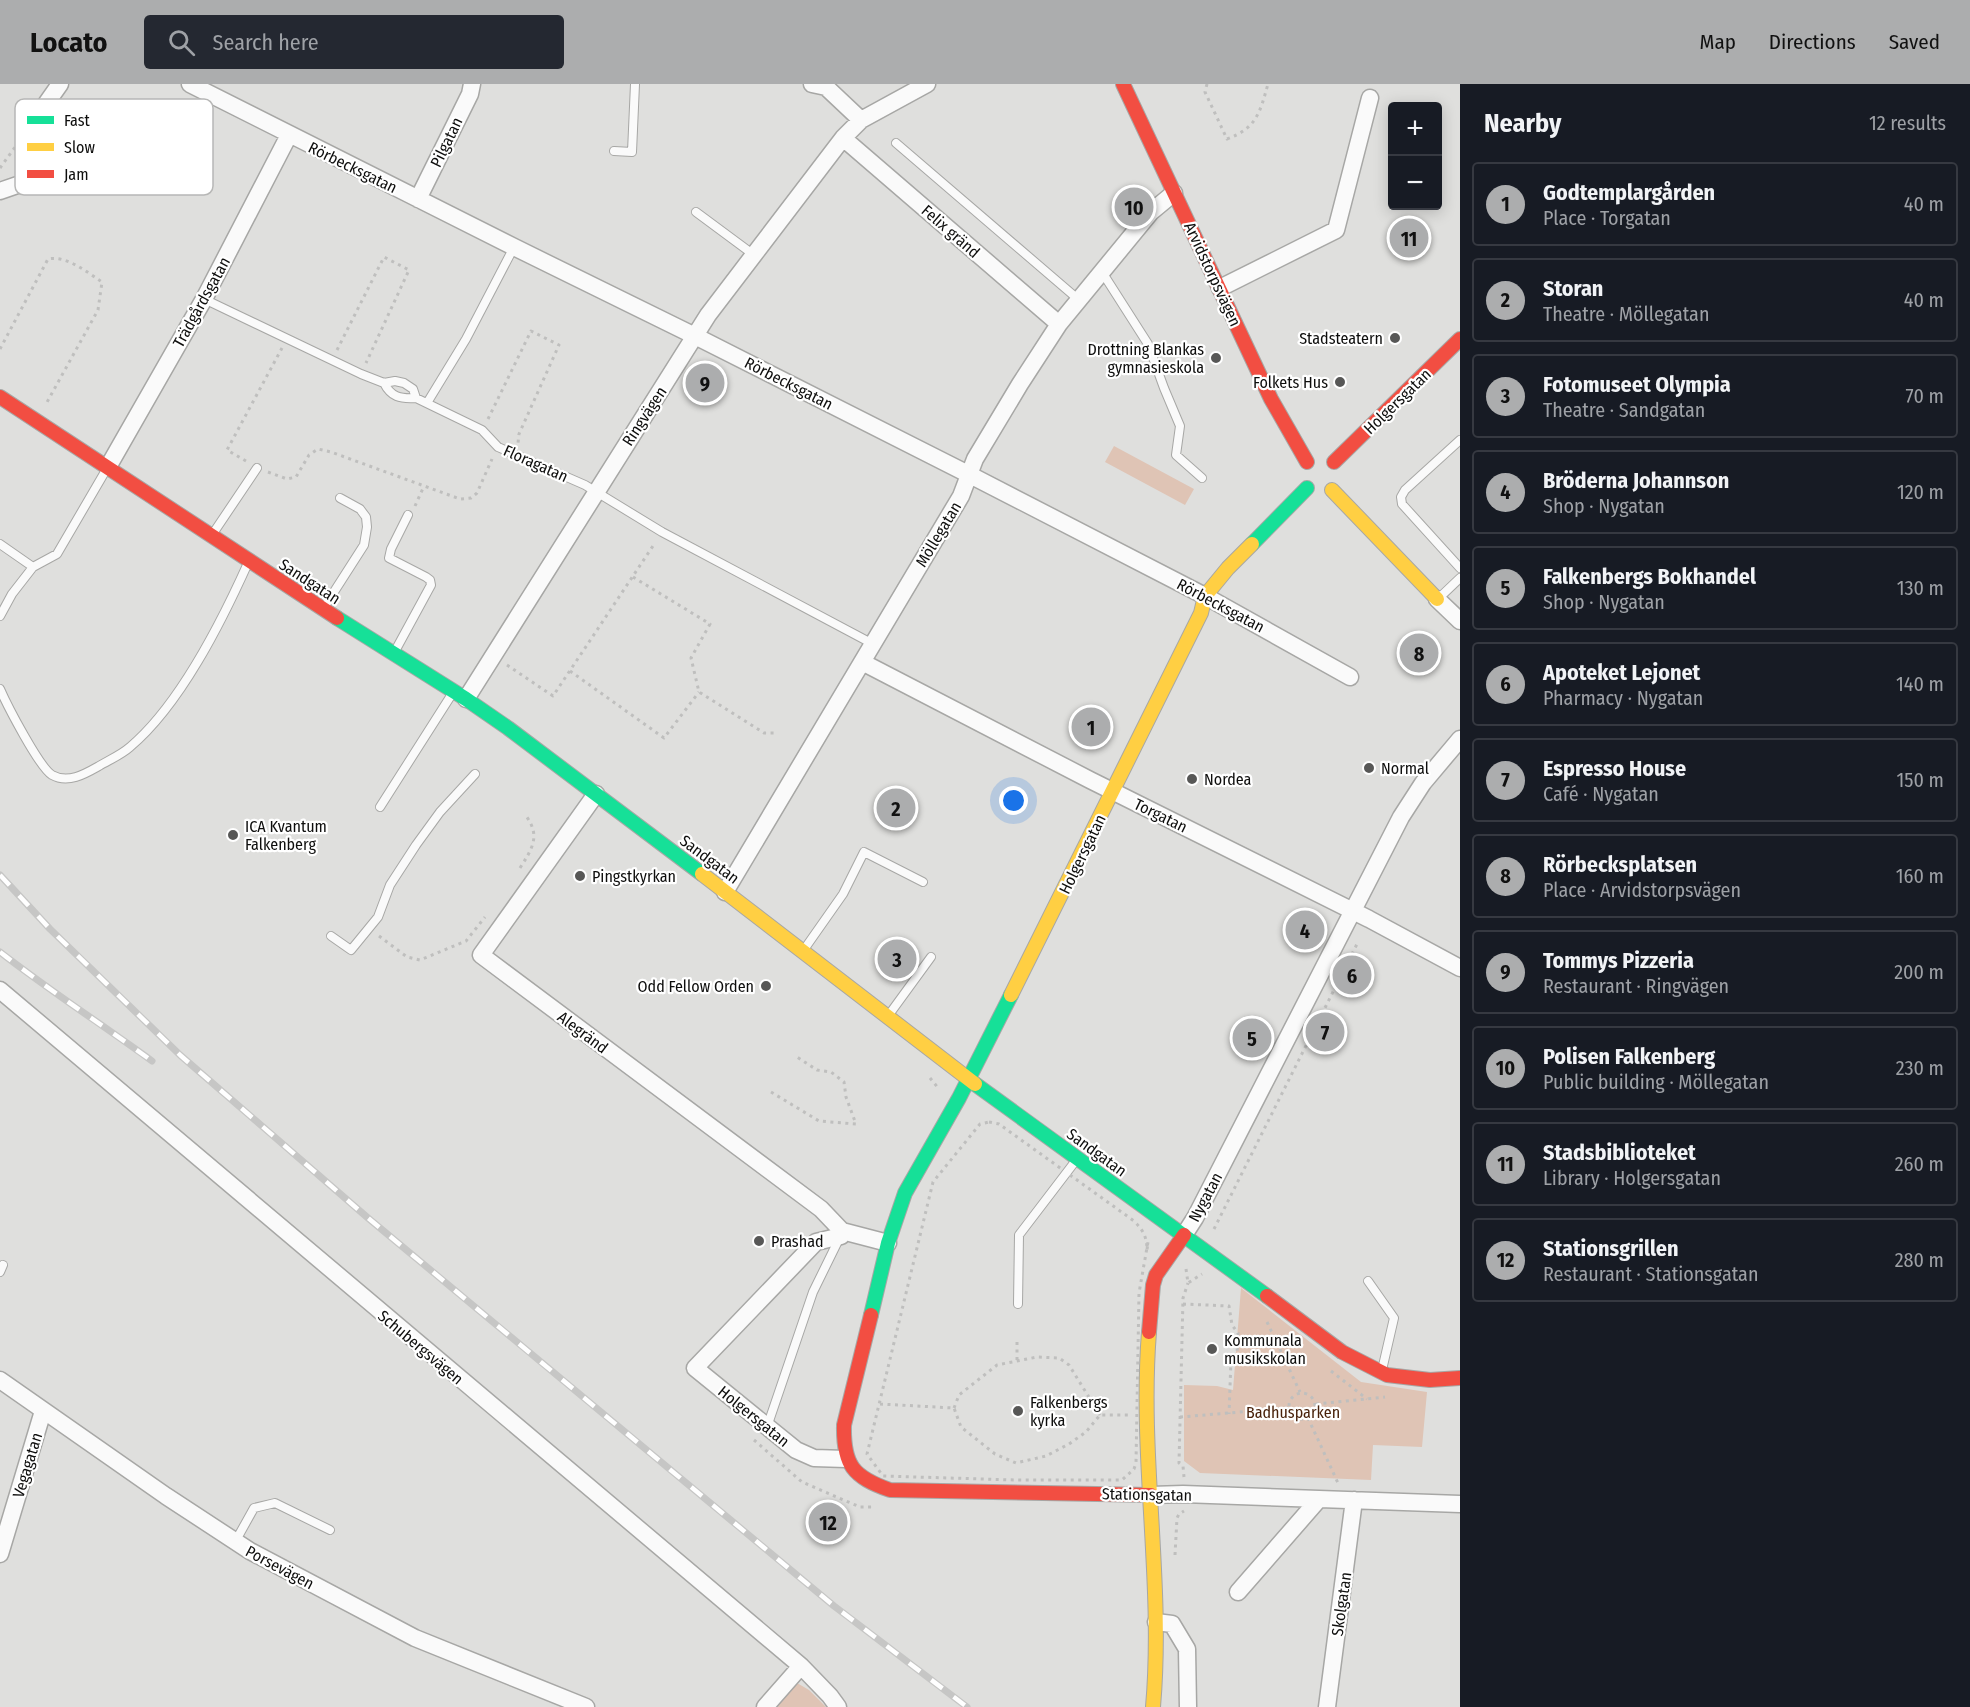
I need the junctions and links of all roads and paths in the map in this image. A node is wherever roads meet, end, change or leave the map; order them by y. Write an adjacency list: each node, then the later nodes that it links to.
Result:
1 (60, 84): 11 (street)
2 (190, 84): 13 (street, Rörbecksgatan)
3 (472, 84): 22 (street, Pilgatan)
4 (635, 84): 17 (lane)
5 (812, 84): 12 (street)
6 (927, 84): 12 (street, Ringvägen)
7 (1123, 84): 21 (main road, Arvidstorpsvägen)
8 (1207, 84): 9 (path)
9 (1268, 84)
10 (1370, 98): 27 (street)
11 (49, 99)
12 (861, 120): 14 (street, Ringvägen)
13 (289, 135): 22 (street, Rörbecksgatan); 28 (street, Trädgårdsgatan)
14 (843, 138): 25 (street, Ringvägen); 30 (street, Felix gränd)
15 (896, 143): 29 (lane)
16 (15, 147): 18 (path)
17 (614, 151)
18 (0, 168)
19 (15, 186): 20 (street)
20 (0, 191)
21 (1174, 193): 26 (street, Möllegatan); 27 (main road, Arvidstorpsvägen)
22 (418, 199): 24 (street, Rörbecksgatan)
23 (696, 212): 25 (lane)
24 (514, 247): 31 (street, Rörbecksgatan); 40 (lane)
25 (754, 255): 31 (street, Ringvägen)
26 (1101, 272): 29 (street, Möllegatan); 51 (lane)
27 (1220, 288): 46 (main road, Arvidstorpsvägen)
28 (204, 299): 33 (lane, Floragatan); 47 (street, Trädgårdsgatan)
29 (1079, 300): 30 (street, Möllegatan)
30 (1059, 324): 49 (street, Möllegatan)
31 (695, 336): 49 (street, Rörbecksgatan); 54 (street, Ringvägen)
32 (1460, 339): 50 (main road, Holgersgatan)
33 (286, 340): 35 (lane, Floragatan); 48 (path)
34 (0, 349): 41 (path)
35 (332, 360): 36 (lane, Floragatan); 36 (path)
36 (361, 374): 37 (lane, Floragatan)
37 (384, 383): 39 (lane, Floragatan); 39 (lane, Floragatan)
38 (0, 397): 47 (main road, Sandgatan)
39 (416, 398): 40 (lane, Floragatan)
40 (427, 403): 42 (lane, Floragatan)
41 (45, 407)
42 (482, 430): 44 (lane, Floragatan); 45 (path)
43 (1460, 440): 62 (lane)
44 (498, 447): 45 (lane, Floragatan); 52 (path)
45 (517, 454): 54 (lane, Floragatan)
46 (1307, 462): 50 (main road); 53 (main road)
47 (108, 467): 58 (main road, Sandgatan); 61 (lane)
48 (257, 468): 52 (path); 58 (lane)
49 (970, 475): 65 (street, Rörbecksgatan); 70 (street, Möllegatan)
50 (1336, 476): 53 (main road); 66 (main road)
51 (1202, 478)
52 (424, 486): 56 (path)
53 (1307, 488): 65 (main road, Holgersgatan)
54 (596, 492): 57 (lane, Floragatan); 72 (street, Ringvägen)
55 (340, 498): 67 (lane)
56 (408, 515): 71 (lane)
57 (662, 532): 63 (path); 70 (lane, Floragatan)
58 (212, 535): 60 (main road, Sandgatan)
59 (0, 544): 61 (lane)
60 (249, 560): 67 (main road, Sandgatan); 76 (lane)
61 (33, 567): 68 (lane)
62 (1460, 568)
63 (633, 577): 74 (path); 77 (path)
64 (1460, 578): 66 (lane)
65 (1206, 596): 75 (street, Rörbecksgatan); 82 (main road, Holgersgatan)
66 (1437, 599): 69 (street)
67 (323, 610): 71 (main road, Sandgatan)
68 (0, 616)
69 (1460, 621)
70 (873, 644): 73 (street, Möllegatan)
71 (393, 654): 78 (main road, Sandgatan)
72 (495, 656): 74 (path); 78 (street, Ringvägen)
73 (862, 662): 82 (street, Torgatan); 88 (street, Möllegatan)
74 (570, 671): 77 (path)
75 (1350, 677)
76 (0, 689)
77 (699, 692): 79 (path)
78 (460, 695): 83 (main road, Sandgatan); 84 (lane)
79 (774, 733)
80 (1460, 739): 89 (street, Nygatan)
81 (475, 774): 91 (lane)
82 (1113, 791): 89 (street, Torgatan); 101 (main road, Holgersgatan)
83 (596, 794): 88 (main road, Sandgatan); 108 (street, Alegränd)
84 (380, 807)
85 (526, 816): 86 (path)
86 (518, 871)
87 (923, 882): 94 (lane)
88 (725, 892): 94 (main road, Sandgatan)
89 (1352, 910): 92 (street, Torgatan); 109 (street, Nygatan)
90 (489, 913): 91 (path)
91 (378, 917): 93 (lane)
92 (1370, 919): 96 (street, Torgatan); 107 (path)
93 (331, 936)
94 (803, 951): 98 (main road, Sandgatan)
95 (932, 957): 98 (lane)
96 (1460, 968)
97 (0, 990): 150 (street, Schubergsvägen)
98 (888, 1016): 101 (main road, Sandgatan)
99 (797, 1058): 102 (path)
100 (922, 1072): 103 (path)
101 (968, 1079): 105 (main road, Sandgatan); 111 (main road, Holgersgatan)
102 (771, 1092)
103 (942, 1095)
104 (989, 1122): 126 (path)
105 (1077, 1159): 109 (main road, Sandgatan); 116 (lane)
106 (1134, 1221): 110 (path)
107 (1215, 1229)
108 (842, 1233): 111 (street); 136 (lane); 136 (street, Holgersgatan)
109 (1184, 1234): 121 (main road, Sandgatan); 141 (main road, Nygatan)
110 (1149, 1242)
111 (888, 1243): 137 (main road, Holgersgatan)
112 (1186, 1269): 115 (path)
113 (1205, 1273): 115 (path)
114 (1368, 1281): 121 (lane)
115 (1188, 1283): 117 (path)
116 (1018, 1304)
117 (1183, 1304): 131 (path); 134 (path)
118 (1266, 1320): 124 (path)
119 (1017, 1340): 120 (path)
120 (1017, 1360): 128 (path); 132 (path)
121 (1381, 1372): 122 (main road, Sandgatan)
122 (1460, 1378)
123 (0, 1380): 130 (street, Porsevägen)
124 (1300, 1392): 127 (path); 129 (path)
125 (1391, 1397): 127 (path)
126 (880, 1404): 128 (path); 139 (path)
127 (1316, 1404): 135 (path)
128 (954, 1408): 132 (path)
129 (1289, 1408): 131 (path); 135 (path)
130 (43, 1411): 146 (street, Porsevägen); 147 (street, Vegagatan)
131 (1228, 1414): 134 (path)
132 (1100, 1415): 133 (path)
133 (1137, 1416)
134 (1180, 1417): 138 (path)
135 (1308, 1418): 140 (path)
136 (767, 1427): 137 (street, Holgersgatan)
137 (846, 1459): 141 (main road, Stationsgatan)
138 (1184, 1477)
139 (1112, 1480)
140 (1338, 1483)
141 (1151, 1495): 142 (street, Stationsgatan); 149 (main road, Nygatan)
142 (1319, 1499): 143 (street, Stationsgatan); 148 (street)
143 (1354, 1500): 144 (street, Stationsgatan); 156 (street, Skolgatan)
144 (1460, 1504)
145 (330, 1530): 146 (lane)
146 (235, 1542): 151 (street, Porsevägen)
147 (2, 1544)
148 (1238, 1592)
149 (1156, 1622): 154 (main road, Nygatan); 155 (street)
150 (801, 1666): 152 (street); 153 (street, Schubergsvägen)
151 (586, 1707)
152 (765, 1707)
153 (838, 1707)
154 (1153, 1707)
155 (1188, 1707)
156 (1327, 1707)

